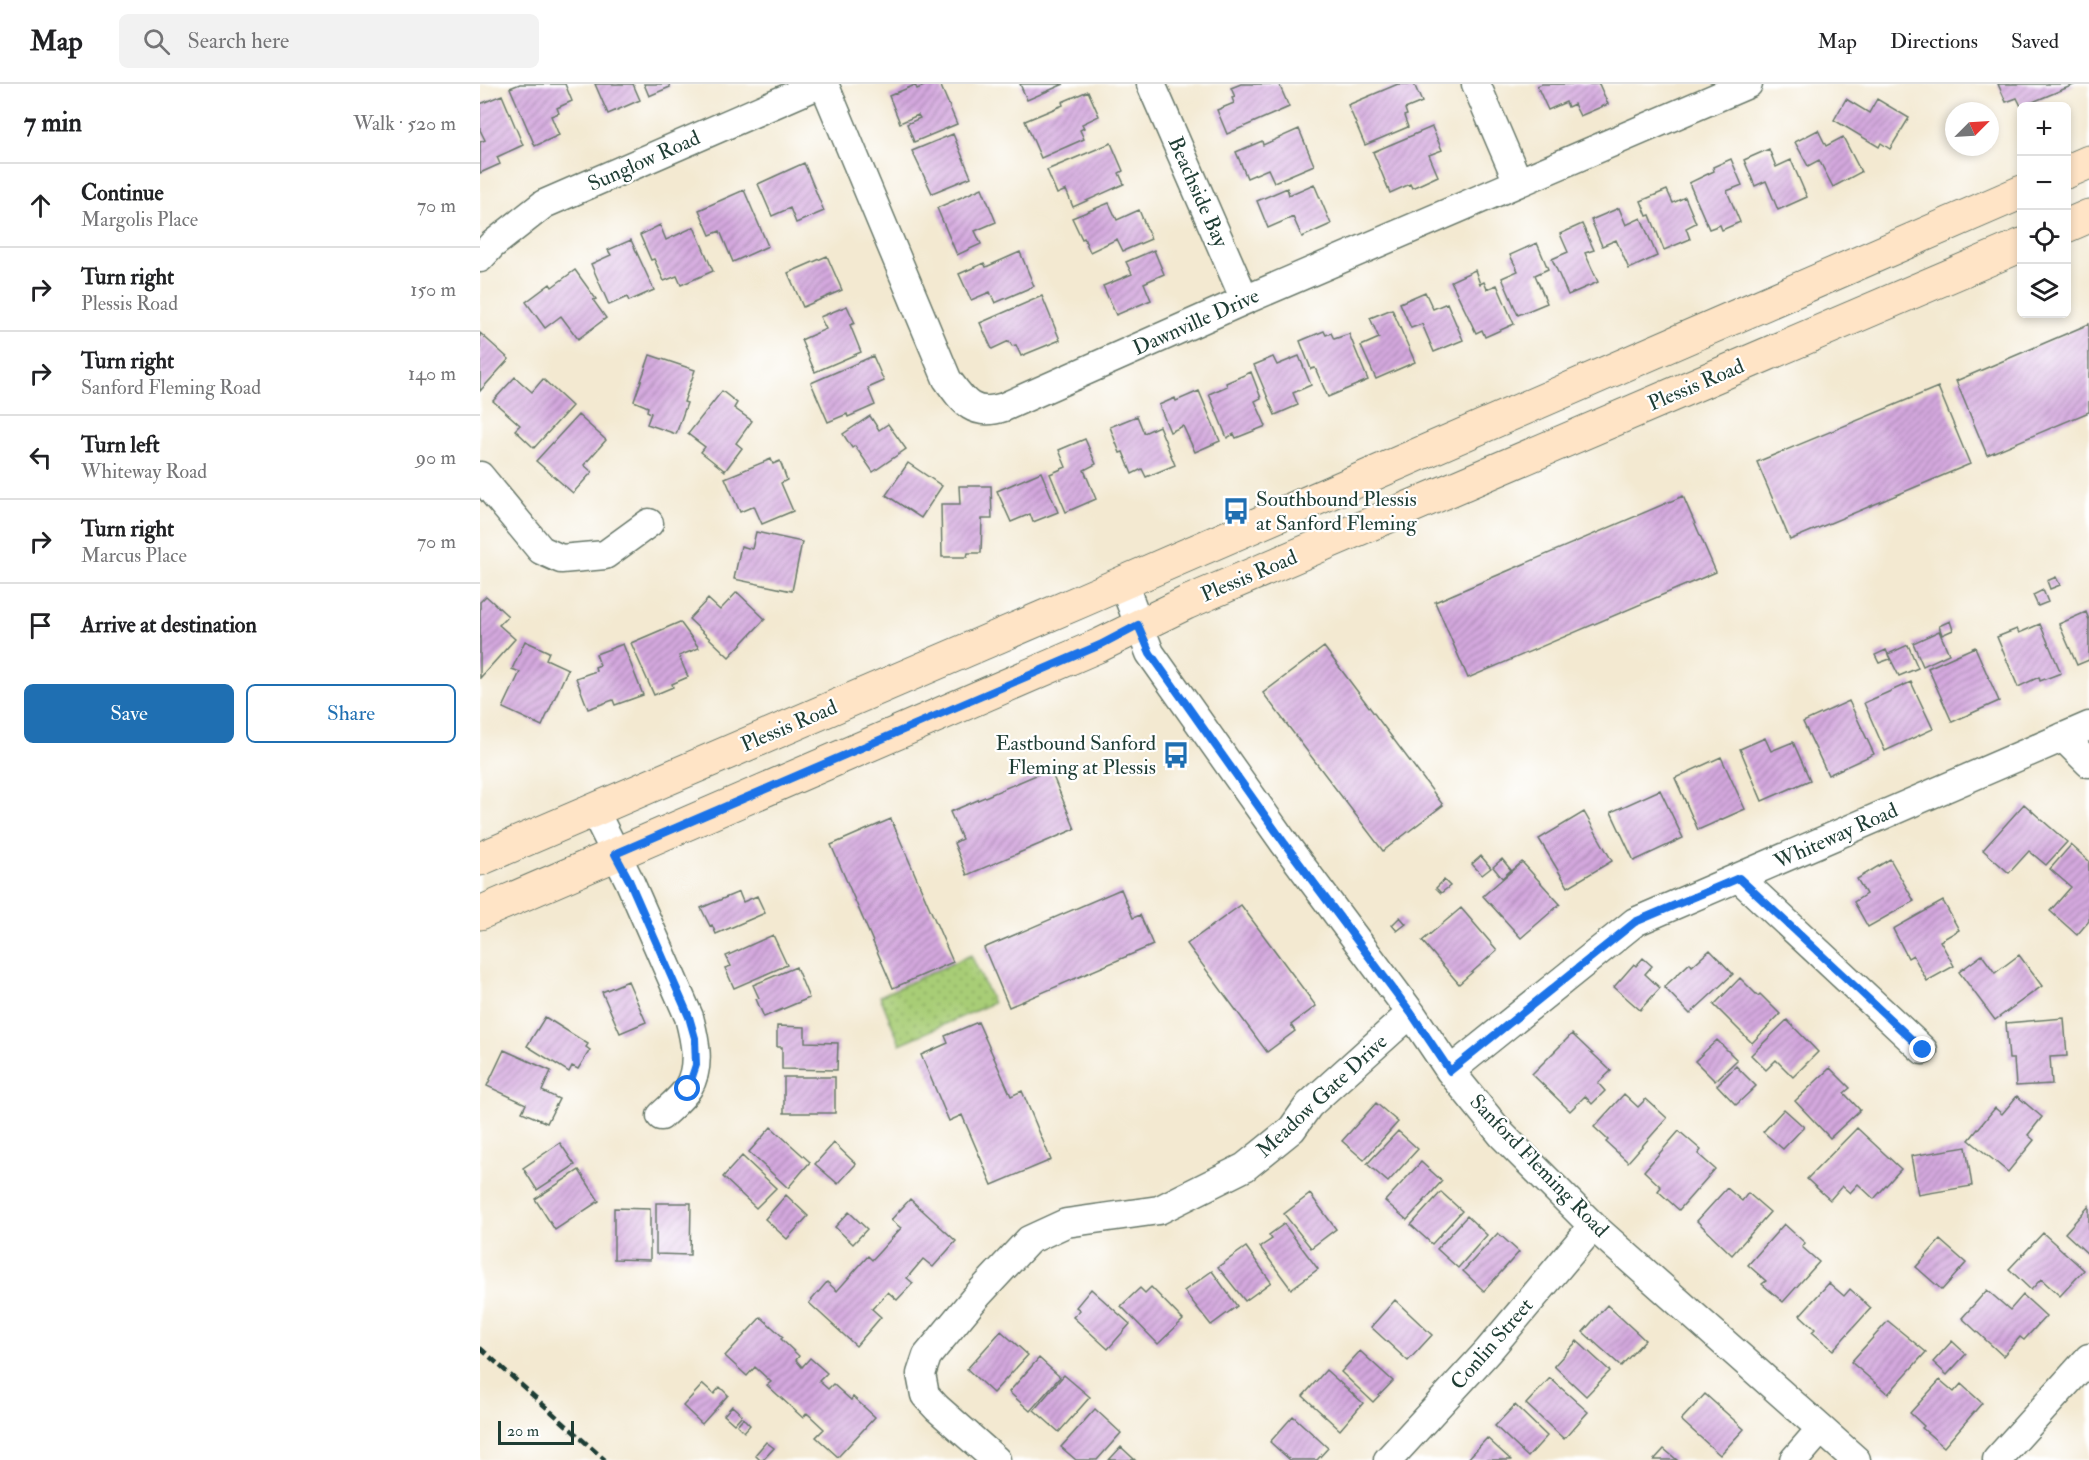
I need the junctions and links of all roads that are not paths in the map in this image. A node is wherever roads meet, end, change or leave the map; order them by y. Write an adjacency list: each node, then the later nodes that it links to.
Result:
1 (822, 84): 12 (street, Sunglow Road); 13 (street, Dawnville Drive)
2 (1151, 84): 13 (street, Beachside Bay)
3 (1476, 84): 7 (street)
4 (1748, 84): 7 (street, Dawnville Drive)
5 (2089, 162): 6 (main road)
6 (2071, 170)
7 (1518, 182): 13 (street, Dawnville Drive)
8 (2017, 194): 16 (main road, Plessis Road)
9 (2089, 216): 10 (main road)
10 (2071, 224)
11 (2017, 247): 17 (main road, Plessis Road)
12 (480, 258)
13 (1245, 300)
14 (480, 476): 15 (street)
15 (649, 523)
16 (1122, 582): 17 (street, Sanford Fleming Road); 21 (main road, Plessis Road)
17 (1138, 625): 22 (main road, Plessis Road); 26 (street, Sanford Fleming Road)
18 (2089, 726): 19 (street, Whiteway Road)
19 (2063, 737): 20 (street); 24 (street, Whiteway Road)
20 (2089, 763)
21 (594, 810): 22 (street); 23 (main road, Plessis Road)
22 (615, 854): 25 (main road, Plessis Road); 29 (street)
23 (480, 859)
24 (1739, 878): 27 (street); 28 (street, Whiteway Road)
25 (480, 913)
26 (1411, 1013): 28 (street, Sanford Fleming Road); 33 (street, Meadow Gate Drive)
27 (1923, 1050)
28 (1450, 1071): 30 (street, Sanford Fleming Road)
29 (661, 1116)
30 (1593, 1226): 32 (street, Sanford Fleming Road); 34 (street, Conlin Street)
31 (2089, 1358): 37 (street)
32 (1821, 1429): 35 (street); 36 (street, Sanford Fleming Road)
33 (996, 1460)
34 (1388, 1460)
35 (1794, 1460)
36 (1856, 1460)
37 (1997, 1460)

